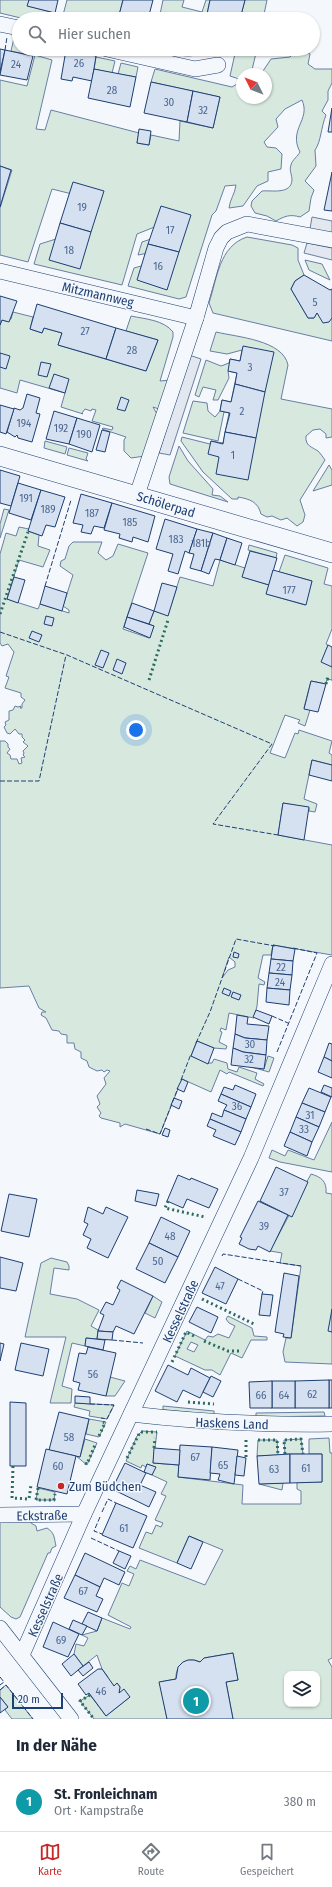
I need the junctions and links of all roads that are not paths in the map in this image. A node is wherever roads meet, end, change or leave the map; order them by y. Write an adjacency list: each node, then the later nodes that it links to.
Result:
1 (0, 24): 2 (street)
2 (12, 27)
3 (138, 56): 4 (street)
4 (218, 65)
5 (332, 240): 7 (street)
6 (0, 271): 7 (street, Mitzmannweg)
7 (196, 318): 9 (street)
8 (0, 456): 9 (street, Schölerpad)
9 (137, 495): 10 (street, Schölerpad)
10 (332, 553)
11 (332, 964): 12 (street, Kesselstraße)
12 (131, 1414): 13 (street, Haskens Land); 14 (street, Kesselstraße)
13 (332, 1424)
14 (84, 1514): 15 (street, Eckstraße); 17 (street, Kesselstraße)
15 (0, 1515)
16 (3, 1639): 17 (street)
17 (22, 1655): 18 (street)
18 (71, 1719)

